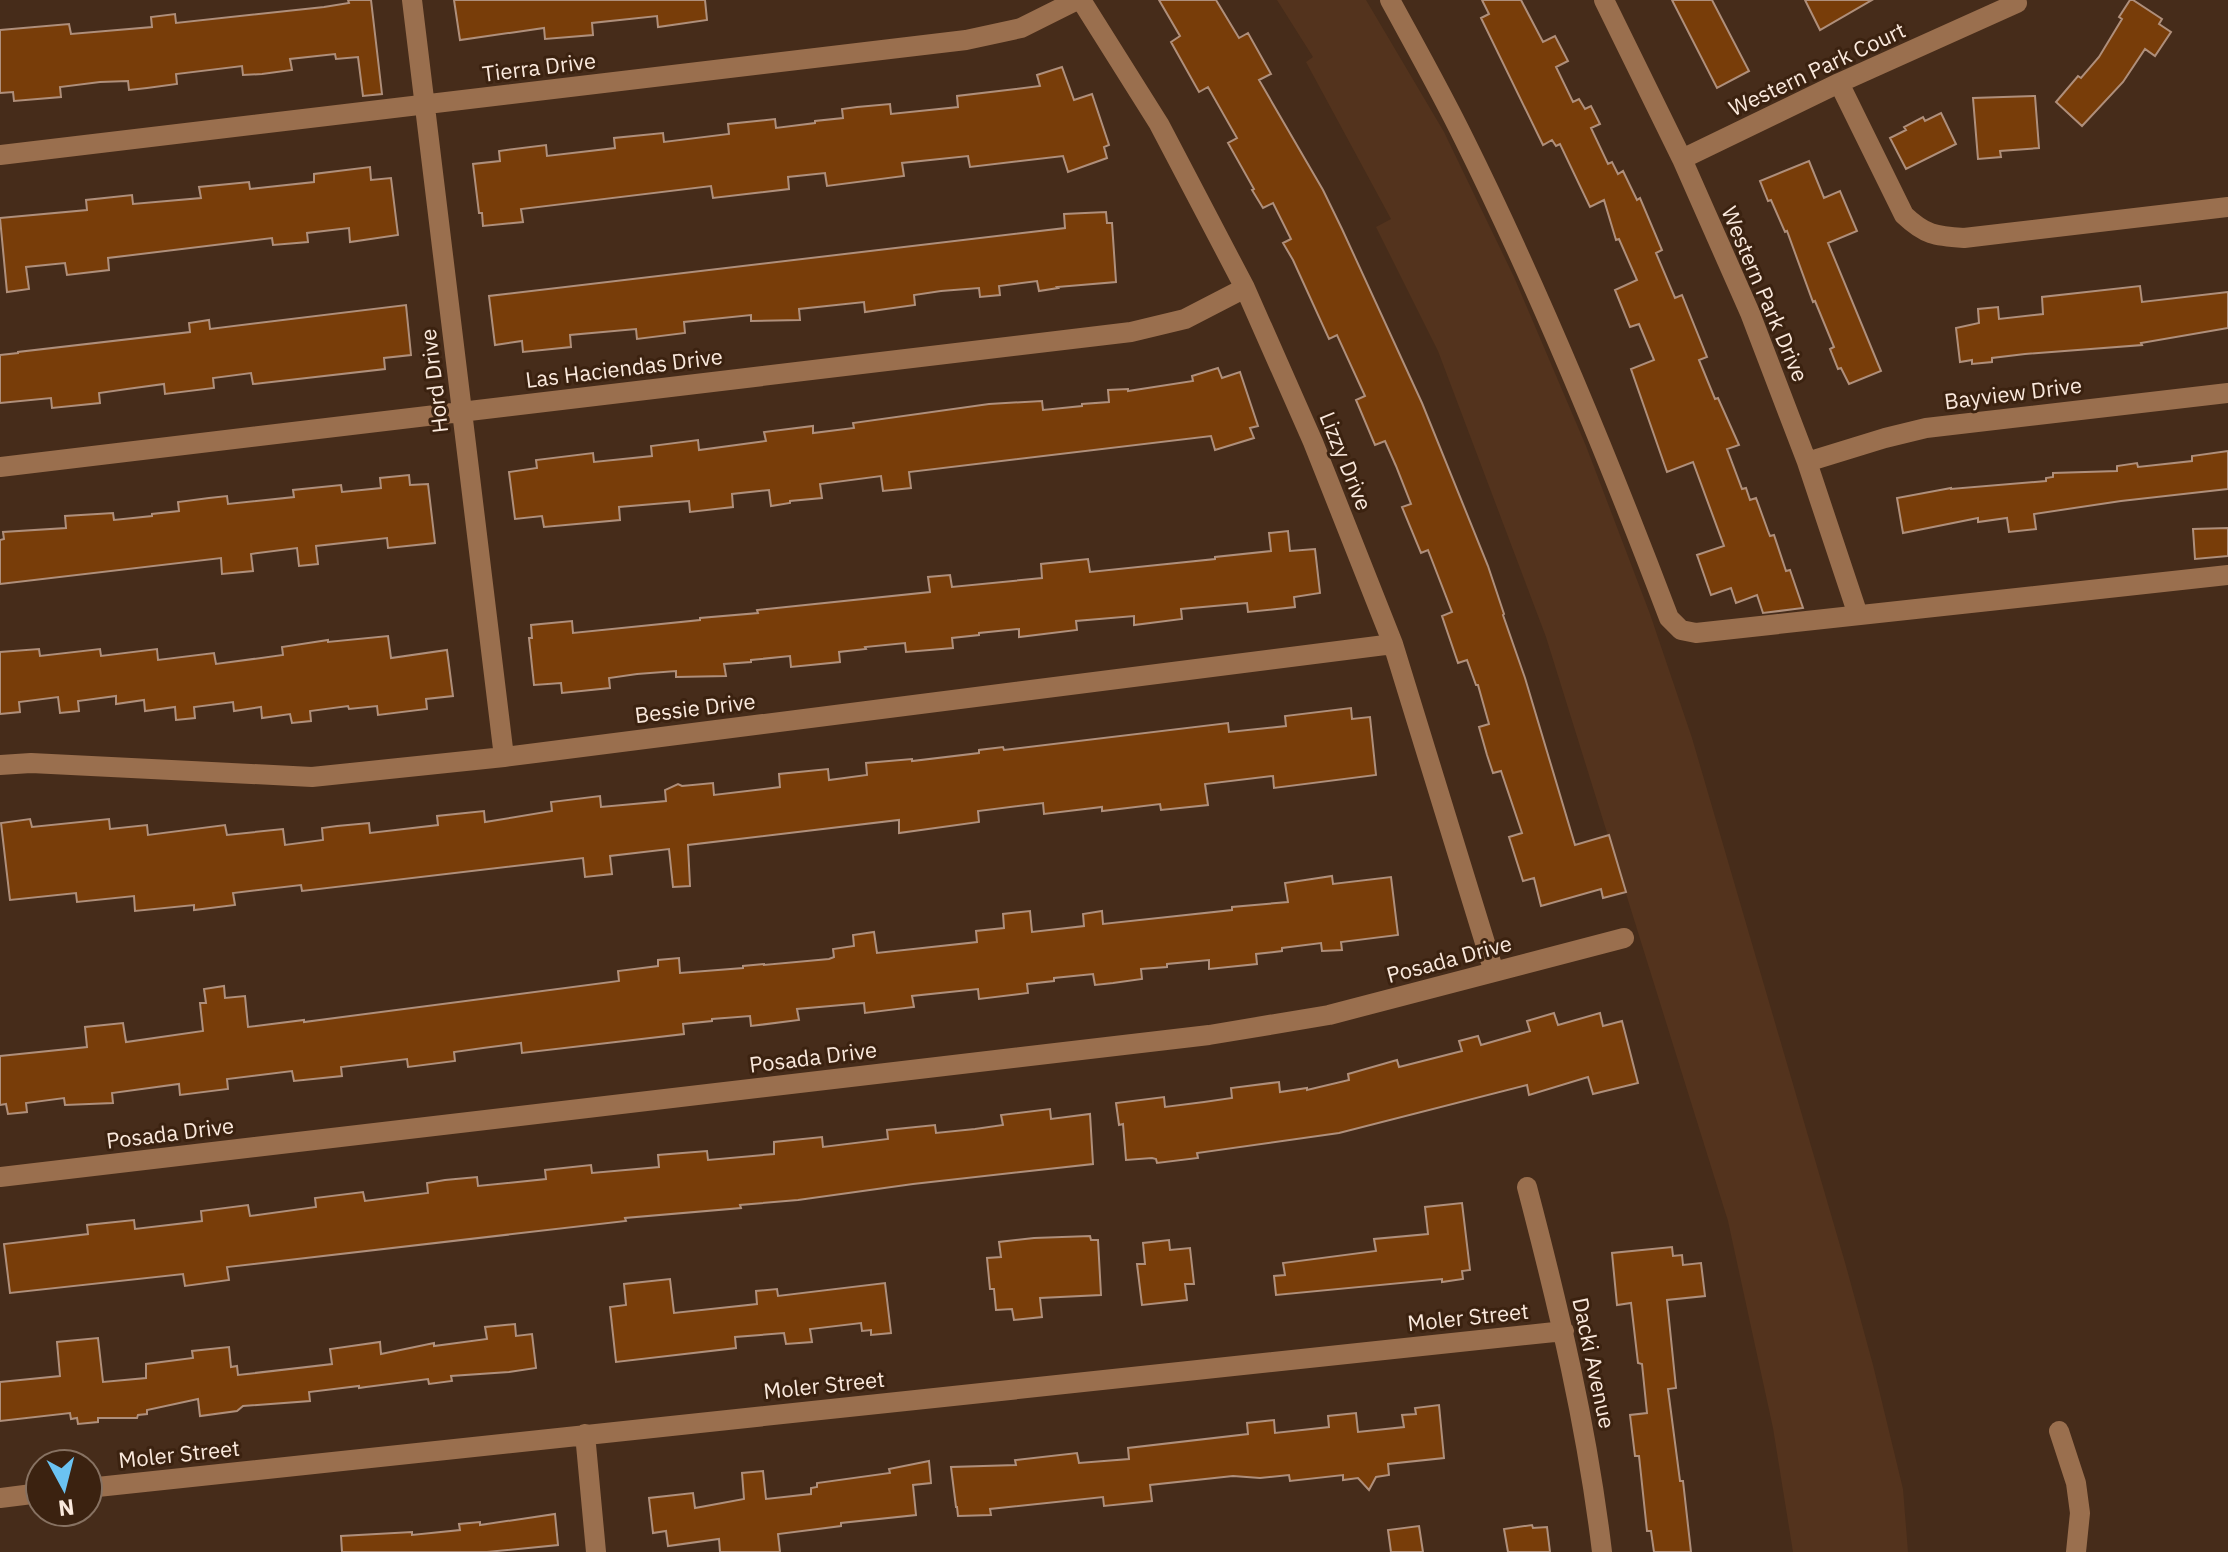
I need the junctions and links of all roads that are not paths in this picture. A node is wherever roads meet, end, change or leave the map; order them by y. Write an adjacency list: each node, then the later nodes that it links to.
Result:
1 (412, 0): 7 (street, Hord Drive)
2 (1079, 0): 7 (street, Tierra Drive); 11 (street, Lizzy Drive)
3 (1390, 0): 17 (street)
4 (1604, 0): 9 (street, Western Park Drive)
5 (2017, 3): 6 (street, Western Park Court)
6 (1839, 83): 9 (street, Western Park Court); 10 (street)
7 (425, 105): 8 (street, Tierra Drive); 13 (street, Hord Drive)
8 (0, 155)
9 (1682, 159): 14 (street, Western Park Drive)
10 (2228, 207)
11 (1245, 288): 13 (street, Las Haciendas Drive); 18 (street, Lizzy Drive)
12 (2228, 393): 14 (street, Bayview Drive)
13 (462, 411): 15 (street, Las Haciendas Drive); 19 (street, Hord Drive)
14 (1807, 462): 17 (street, Western Park Drive)
15 (0, 467)
16 (2228, 575): 17 (street)
17 (1858, 615)
18 (1393, 644): 19 (street, Bessie Drive); 22 (street, Lizzy Drive)
19 (504, 757): 20 (street, Bessie Drive)
20 (0, 765)
21 (1624, 938): 22 (street, Posada Drive)
22 (1494, 972): 23 (street, Posada Drive)
23 (0, 1177)
24 (1527, 1187): 25 (street, Dacki Avenue)
25 (1564, 1331): 27 (street, Moler Street); 32 (street, Dacki Avenue)
26 (2059, 1431): 33 (street)
27 (585, 1434): 28 (street, Moler Street); 31 (street)
28 (104, 1486)
29 (24, 1495): 30 (street)
30 (0, 1498)
31 (596, 1552)
32 (1602, 1552)
33 (2076, 1552)

